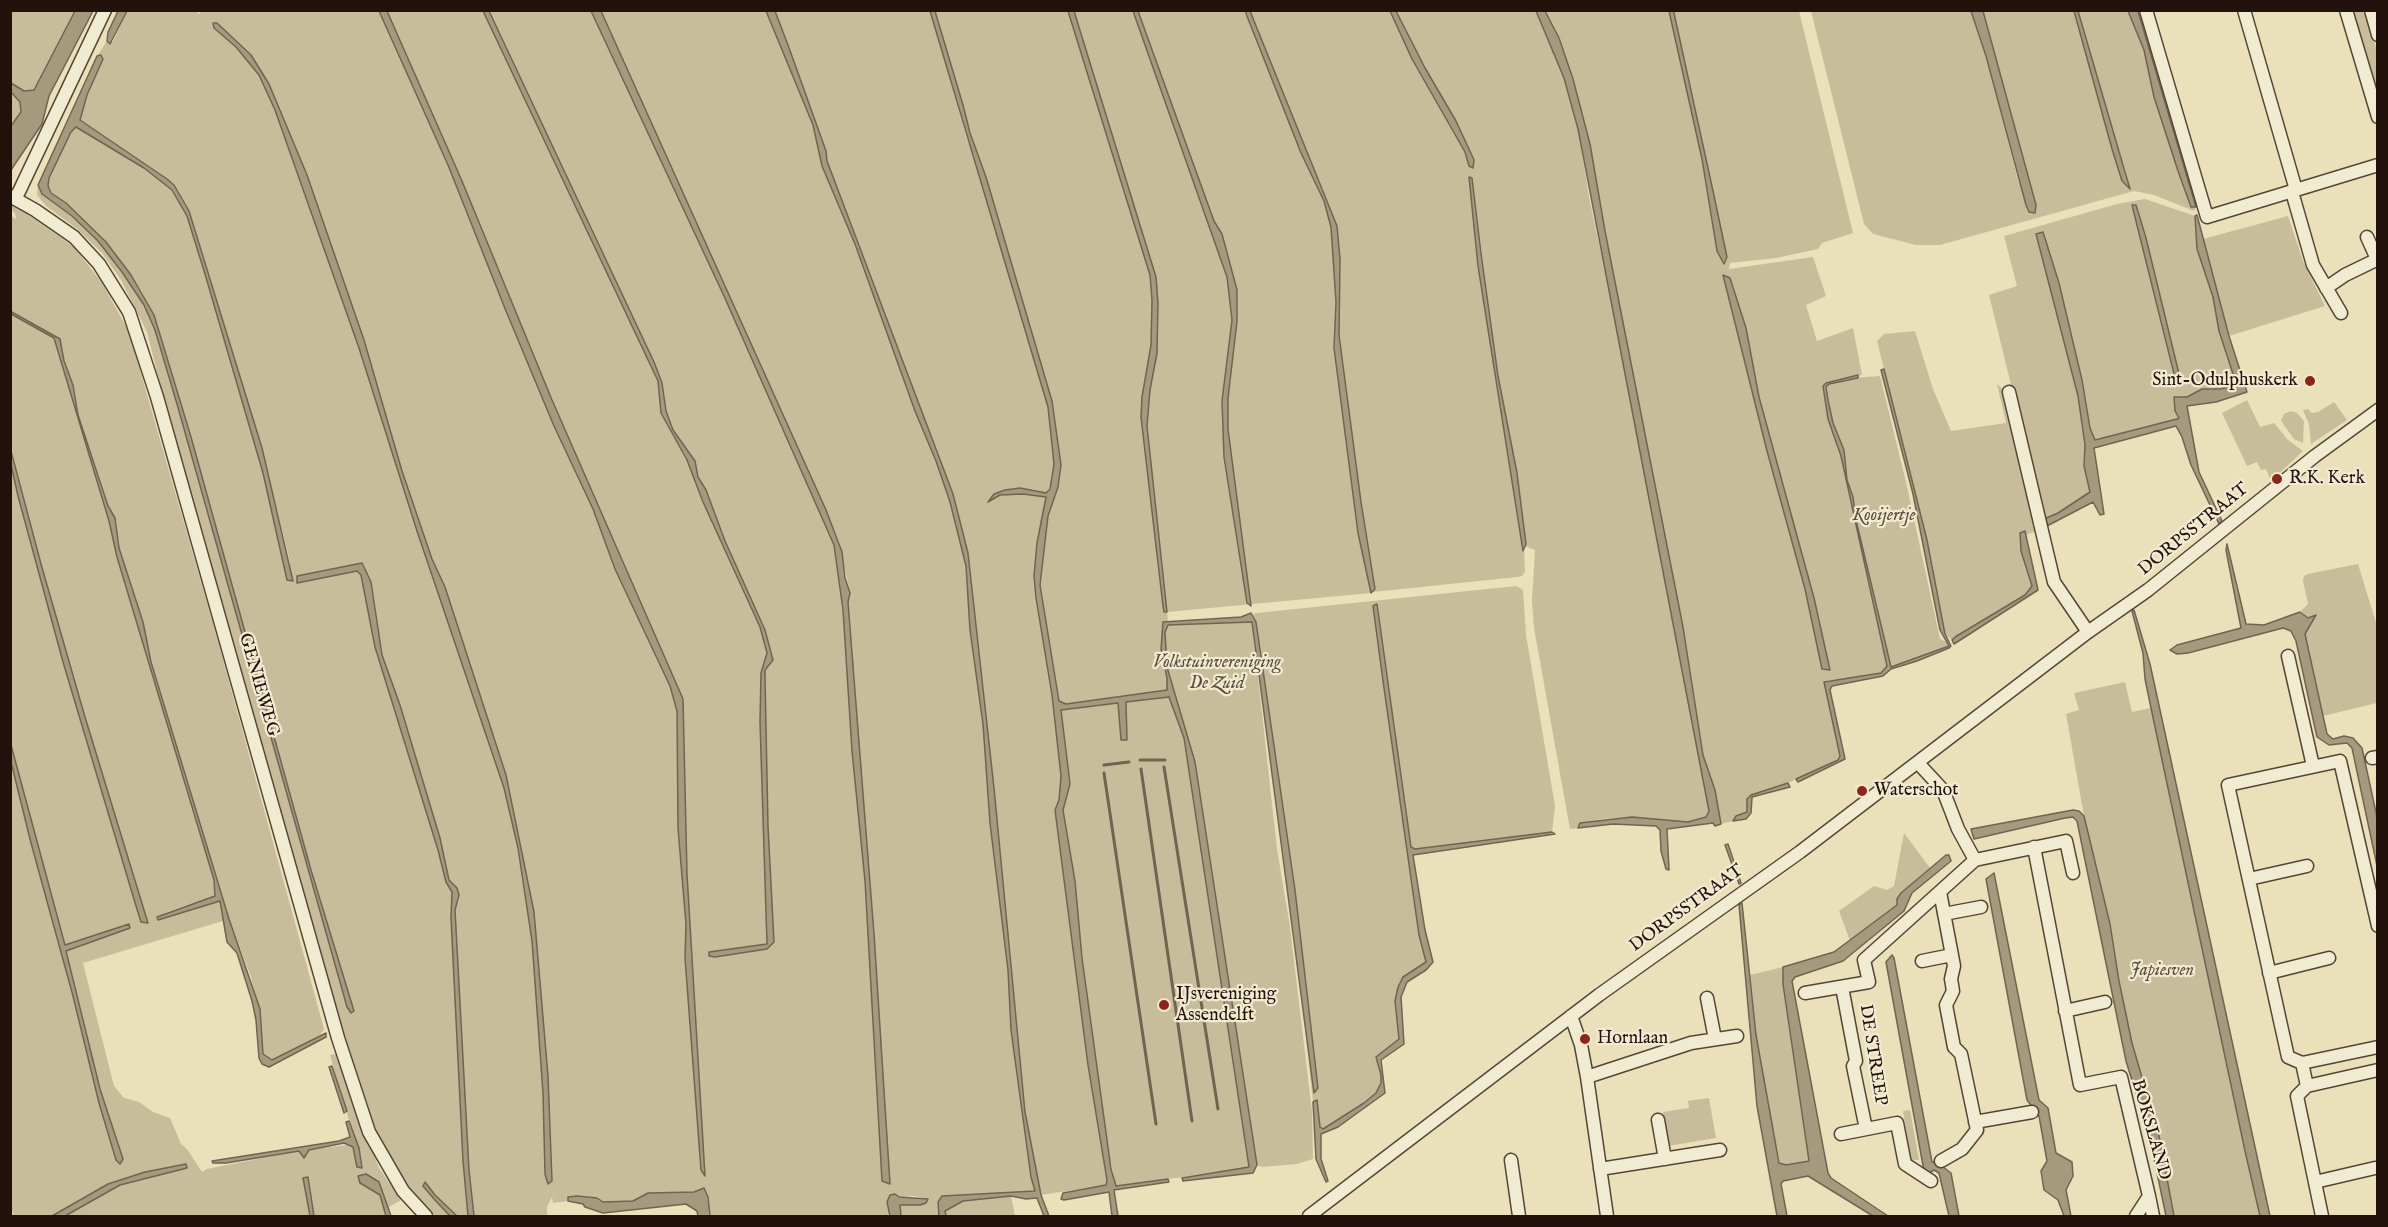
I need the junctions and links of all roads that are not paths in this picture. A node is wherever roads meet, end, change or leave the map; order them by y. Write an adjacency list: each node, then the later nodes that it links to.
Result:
1 (105, 10): 10 (street)
2 (2146, 10): 9 (street)
3 (2244, 10): 9 (street)
4 (2346, 10): 7 (street)
5 (2371, 10): 6 (street)
6 (2378, 35)
7 (2378, 117)
8 (2378, 165): 9 (street)
9 (2294, 191): 13 (street)
10 (13, 197): 61 (street, GENIEWEG)
11 (2367, 237): 12 (street)
12 (2377, 259): 13 (street)
13 (2326, 288): 14 (street)
14 (2341, 313)
15 (2010, 392): 17 (street)
16 (2378, 410): 17 (street, DORPSSTRAAT)
17 (2088, 632): 19 (street, DORPSSTRAAT)
18 (2288, 656): 20 (street)
19 (1918, 763): 22 (street); 39 (street, DORPSSTRAAT)
20 (2313, 766): 25 (street); 29 (street)
21 (2034, 848): 22 (street); 24 (street); 38 (street, BOKSLAND)
22 (1975, 860): 26 (street)
23 (2307, 866): 25 (street)
24 (2073, 873)
25 (2249, 879): 33 (street)
26 (1940, 891): 28 (street); 34 (street, DE STREEP)
27 (1981, 907): 28 (street)
28 (1944, 914): 30 (street)
29 (2378, 926)
30 (1952, 955): 32 (street); 49 (street)
31 (2329, 958): 33 (street)
32 (1922, 961)
33 (2269, 973): 43 (street)
34 (1842, 987): 35 (street, DE STREEP); 50 (street, DE STREEP)
35 (1805, 993)
36 (1707, 998): 41 (street)
37 (2105, 1002): 38 (street)
38 (2065, 1011): 60 (street, BOKSLAND)
39 (1571, 1016): 45 (street); 62 (street, DORPSSTRAAT)
40 (1737, 1036): 41 (street)
41 (1715, 1039): 45 (street)
42 (2378, 1047): 43 (street)
43 (2302, 1063): 46 (street)
44 (2378, 1071): 46 (street)
45 (1587, 1077): 57 (street)
46 (2307, 1086): 59 (street)
47 (2032, 1112): 49 (street)
48 (1658, 1120): 53 (street)
49 (1976, 1122): 55 (street)
50 (1866, 1129): 51 (street, DE STREEP); 58 (street, DE STREEP)
51 (1841, 1134)
52 (1720, 1150): 53 (street)
53 (1665, 1159): 57 (street)
54 (1511, 1160): 63 (street)
55 (1941, 1161)
56 (2375, 1168): 59 (street)
57 (1600, 1169): 64 (street)
58 (1931, 1181)
59 (2314, 1182): 67 (street)
60 (2150, 1196): 65 (street, BOKSLAND); 66 (street, BOKSLAND)
61 (426, 1216)
62 (1309, 1216)
63 (1519, 1216)
64 (1607, 1216)
65 (2136, 1216)
66 (2153, 1216)
67 (2322, 1216)

